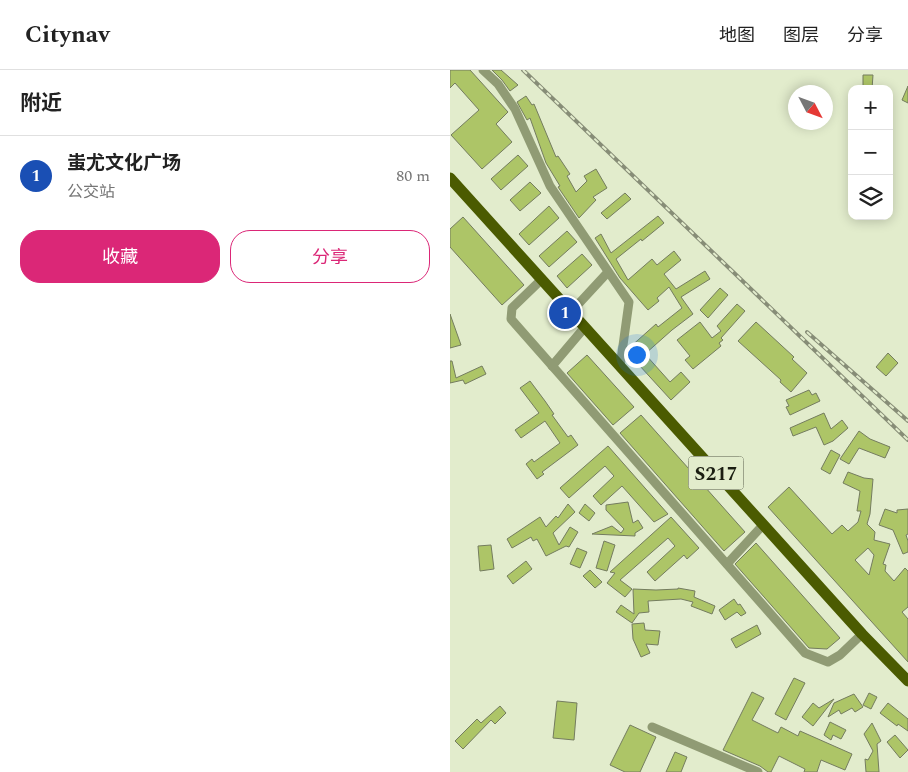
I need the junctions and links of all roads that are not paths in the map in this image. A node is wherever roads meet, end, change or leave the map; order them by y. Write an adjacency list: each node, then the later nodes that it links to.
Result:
1 (483, 70): 3 (street)
2 (450, 178): 4 (main road, S217)
3 (608, 272): 5 (street); 8 (street)
4 (542, 280): 5 (main road, S217); 7 (street)
5 (571, 312): 6 (main road, S217)
6 (585, 327): 7 (street); 8 (main road, S217)
7 (552, 366): 10 (street)
8 (620, 366): 9 (main road, S217)
9 (764, 526): 10 (street); 11 (main road, S217)
10 (727, 564): 11 (street)
11 (862, 634): 12 (main road, S217)
12 (908, 681)
13 (652, 727): 14 (street)
14 (758, 772)

